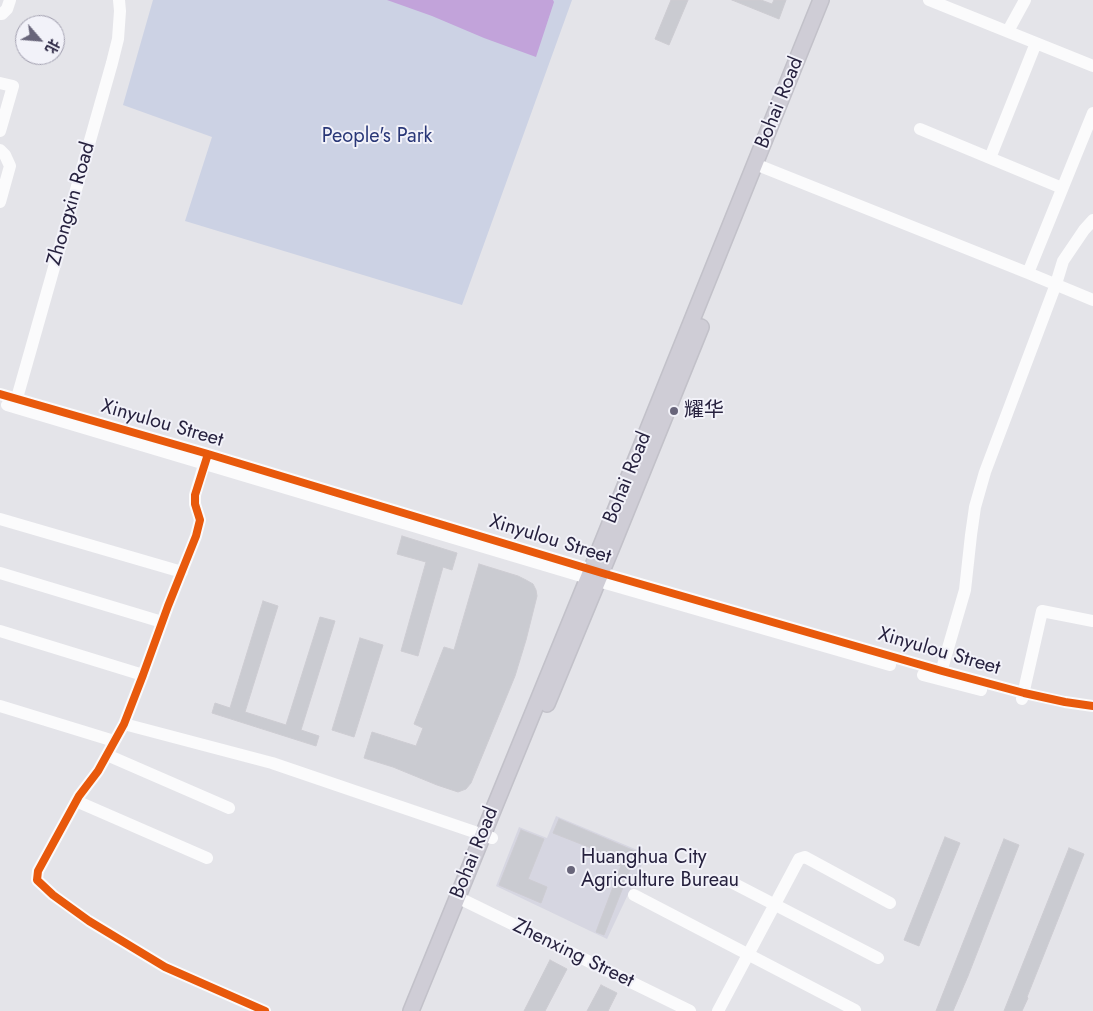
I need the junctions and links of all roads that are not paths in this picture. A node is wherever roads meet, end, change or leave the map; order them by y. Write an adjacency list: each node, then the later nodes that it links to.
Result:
1 (10, 0): 7 (street)
2 (119, 0): 26 (street, Zhongxin Road)
3 (822, 0): 17 (main road, Bohai Road)
4 (831, 0): 17 (main road, Bohai Road)
5 (929, 0): 8 (street)
6 (1025, 0): 8 (street)
7 (0, 14)
8 (1008, 31): 9 (street)
9 (1036, 43): 10 (street); 16 (street)
10 (1093, 66)
11 (0, 83): 14 (street)
12 (1093, 113): 18 (street)
13 (920, 129): 16 (street)
14 (0, 131)
15 (2, 153): 19 (street)
16 (990, 158): 18 (street)
17 (760, 166): 21 (street); 31 (main road, Bohai Road)
18 (1062, 188): 21 (street)
19 (0, 202)
20 (1093, 220): 22 (street)
21 (1028, 273): 22 (street)
22 (1056, 284): 23 (street); 36 (street)
23 (1093, 300)
24 (0, 394): 26 (street, Xinyulou Street)
25 (0, 403): 26 (street, Xinyulou Street)
26 (15, 403): 27 (street, Xinyulou Street)
27 (206, 459): 29 (street); 31 (street, Xinyulou Street)
28 (0, 519): 29 (street)
29 (182, 572): 33 (street)
30 (0, 573): 33 (street)
31 (595, 576): 36 (street, Xinyulou Street); 46 (main road, Bohai Road)
32 (1093, 621): 37 (street)
33 (162, 622): 35 (street)
34 (0, 631): 35 (street)
35 (143, 675): 41 (street)
36 (940, 675): 37 (street, Xinyulou Street)
37 (1023, 696): 39 (street, Xinyulou Street); 40 (street, Xinyulou Street)
38 (0, 706): 42 (street)
39 (1093, 706)
40 (1093, 712)
41 (124, 724): 42 (street); 46 (street)
42 (114, 741): 43 (street)
43 (107, 755): 44 (street); 45 (street)
44 (76, 801): 47 (street); 56 (street)
45 (229, 808)
46 (487, 837): 50 (main road, Bohai Road)
47 (207, 858)
48 (729, 881): 52 (street)
49 (634, 895): 53 (street)
50 (462, 900): 57 (main road, Bohai Road); 58 (main road, Bohai Road); 59 (street, Zhenxing Street)
51 (890, 903): 52 (street)
52 (774, 904): 53 (street); 54 (street)
53 (748, 954): 55 (street); 60 (street)
54 (878, 958)
55 (855, 1010)
56 (265, 1011)
57 (411, 1011)
58 (422, 1011)
59 (690, 1011)
60 (718, 1011)

